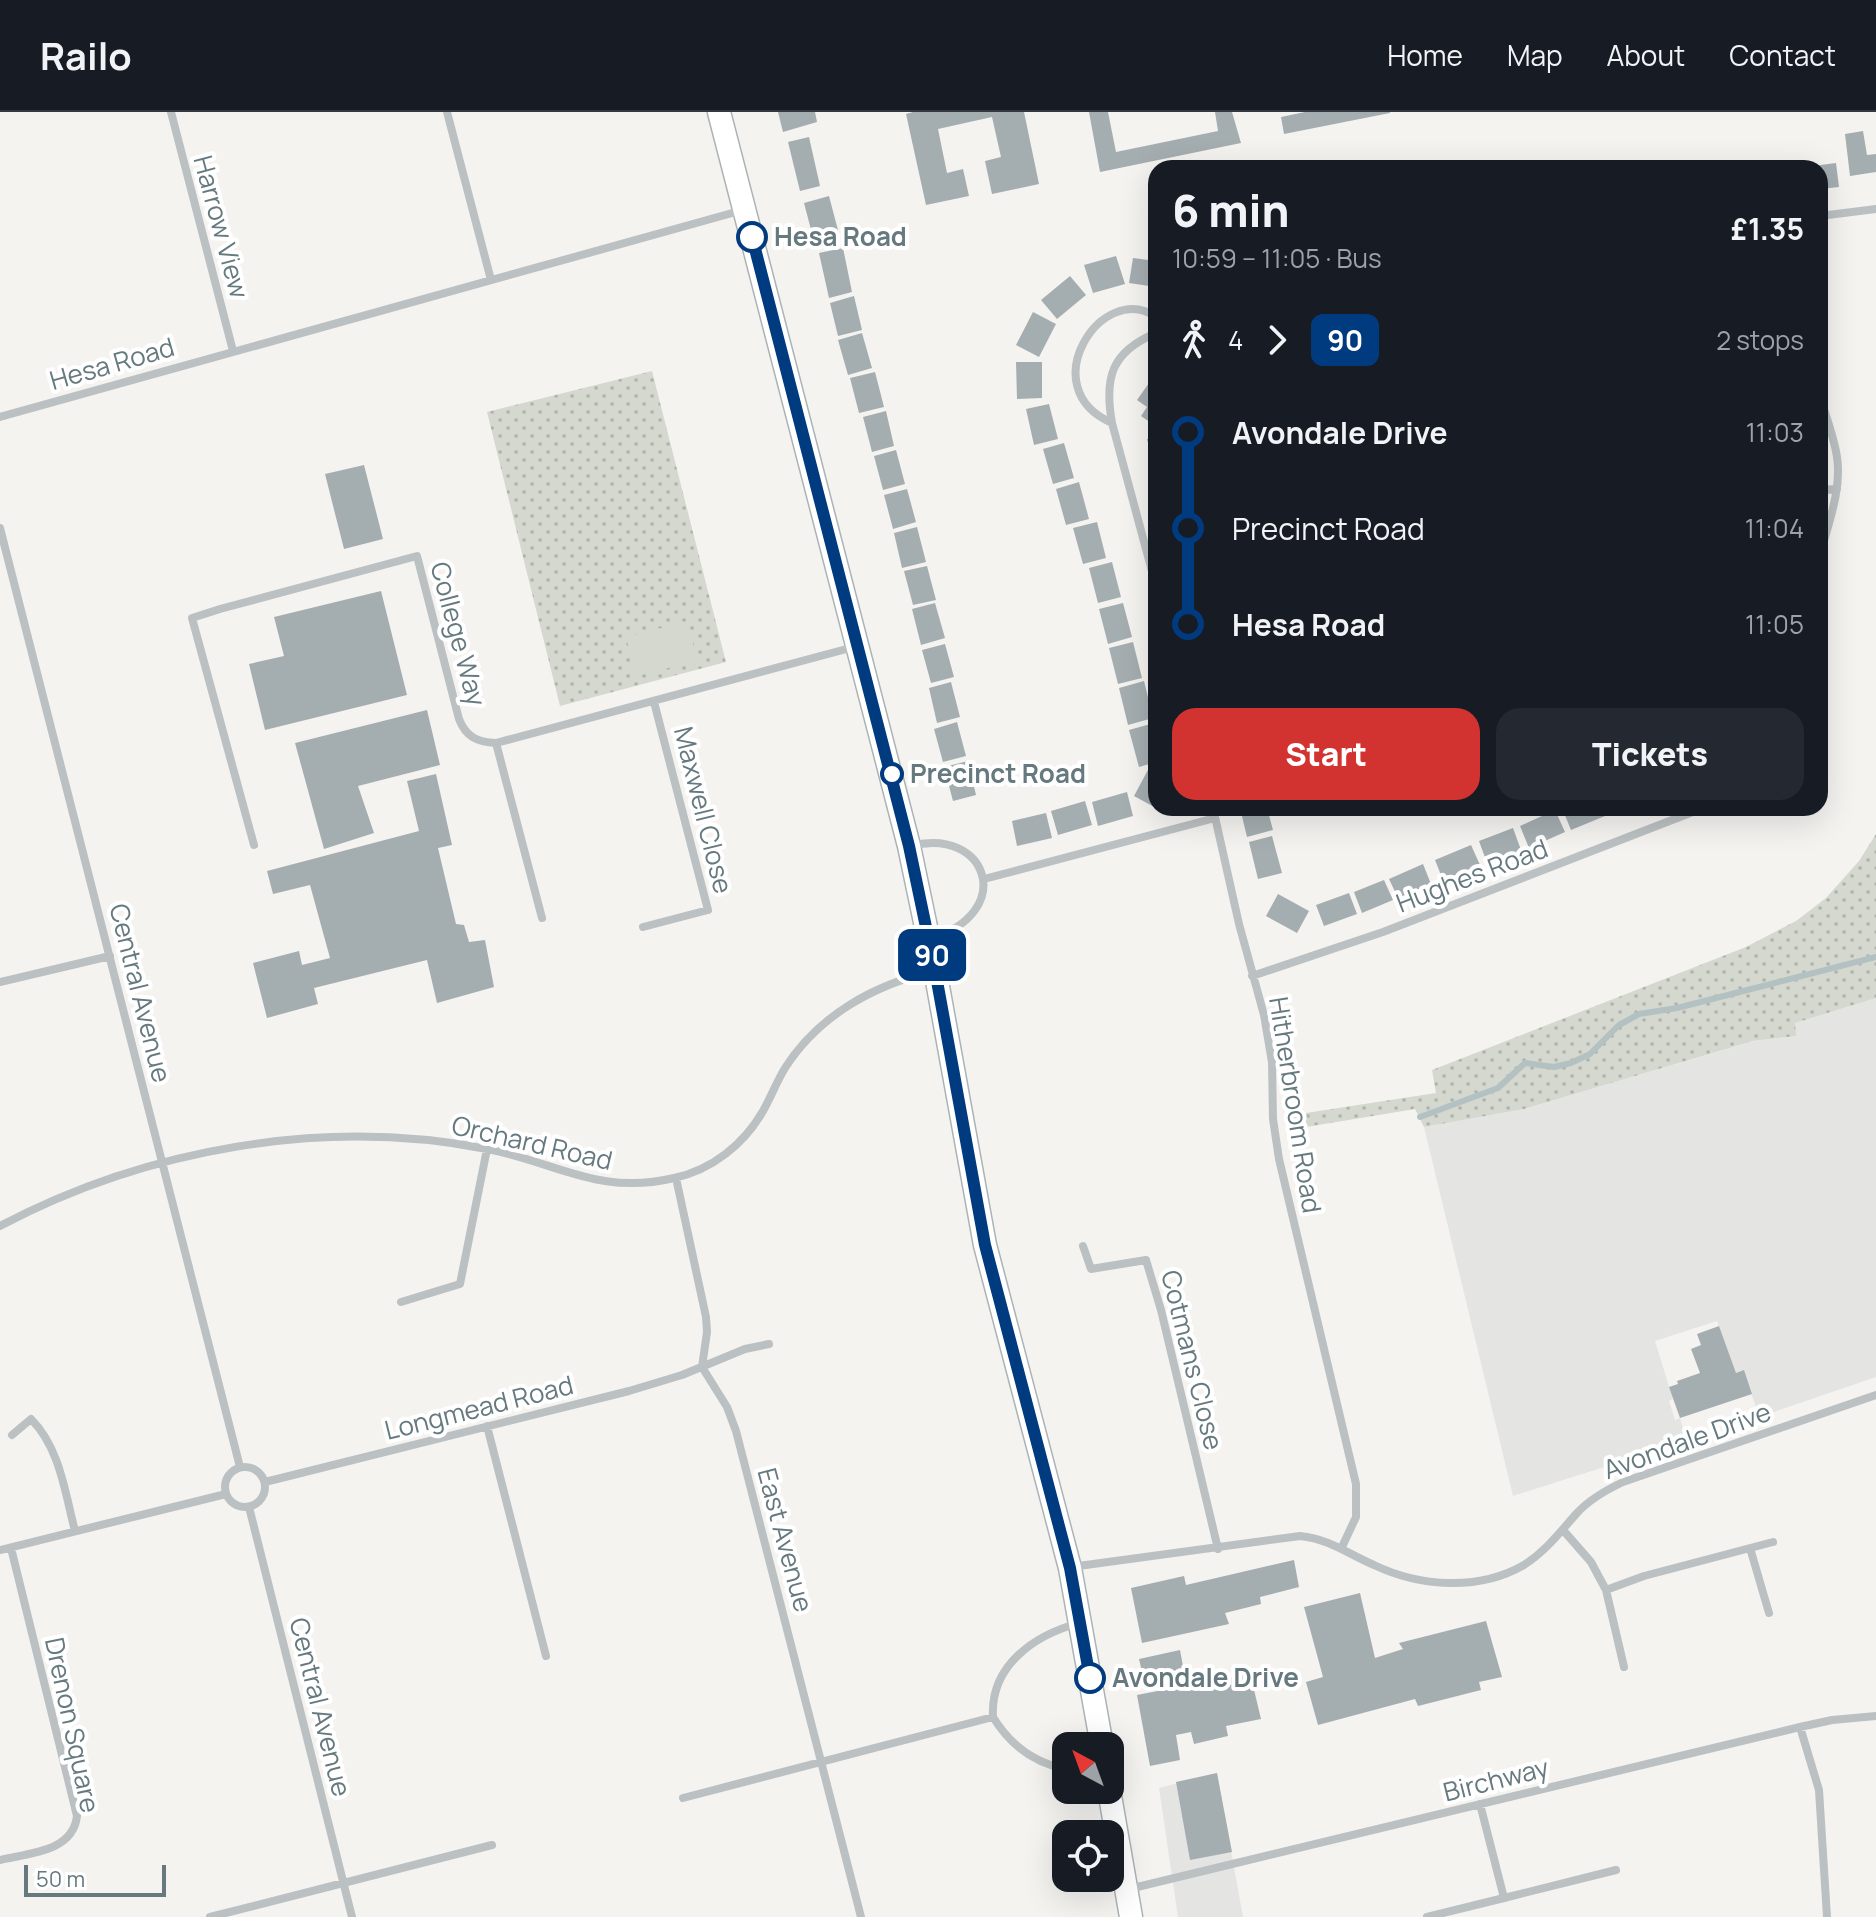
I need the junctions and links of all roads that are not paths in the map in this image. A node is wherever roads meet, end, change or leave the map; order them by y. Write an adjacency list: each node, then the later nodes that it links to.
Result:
1 (171, 112): 10 (street, Harrow View)
2 (447, 112): 7 (street)
3 (719, 112): 4 (street)
4 (745, 209): 7 (street, Hesa Road); 20 (street)
5 (1876, 209): 6 (street)
6 (1828, 215)
7 (491, 280): 10 (street, Hesa Road)
8 (1148, 314): 12 (street)
9 (1148, 337): 12 (street)
10 (233, 351): 11 (street, Hesa Road)
11 (0, 417)
12 (1112, 423): 18 (street)
13 (1828, 425): 14 (street)
14 (1837, 489): 15 (street); 16 (street)
15 (1828, 490)
16 (1828, 524)
17 (0, 528): 19 (street, Central Avenue)
18 (1148, 556)
19 (3, 558): 31 (street, Central Avenue)
20 (859, 646): 21 (street); 26 (street)
21 (654, 702): 22 (street); 29 (street, Maxwell Close)
22 (496, 743): 25 (street, College Way); 28 (street)
23 (1682, 816): 33 (street, Hughes Road)
24 (1215, 818): 27 (street); 33 (street, Hitherbroom Road)
25 (254, 845)
26 (909, 846): 27 (street); 30 (street)
27 (984, 879): 30 (street)
28 (542, 918)
29 (643, 927)
30 (929, 940): 32 (street)
31 (110, 956): 34 (street); 36 (street, Central Avenue)
32 (935, 970): 37 (street, Orchard Road); 58 (street)
33 (1252, 976): 53 (street, Hitherbroom Road)
34 (0, 982)
35 (487, 1149): 36 (street, Orchard Road); 37 (street, Orchard Road); 40 (street)
36 (163, 1163): 38 (street, Orchard Road); 46 (street, Central Avenue)
37 (676, 1178): 42 (street)
38 (0, 1226)
39 (1083, 1246): 56 (street, Cotmans Close)
40 (401, 1302)
41 (769, 1344): 42 (street, Longmead Road)
42 (702, 1367): 44 (street, Longmead Road); 68 (street, East Avenue)
43 (1876, 1395): 50 (street, Avondale Drive)
44 (487, 1426): 47 (street, Longmead Road); 62 (street)
45 (12, 1435): 51 (street)
46 (240, 1467): 47 (street); 48 (street)
47 (265, 1482): 49 (street)
48 (226, 1494): 49 (street); 51 (street)
49 (249, 1507): 76 (street, Central Avenue)
50 (1563, 1530): 53 (street, Avondale Drive); 59 (street)
51 (75, 1531): 54 (street)
52 (1773, 1542): 55 (street)
53 (1342, 1547): 56 (street, Avondale Drive)
54 (11, 1548): 57 (street); 74 (street, Drenon Square)
55 (1750, 1548): 59 (street); 60 (street)
56 (1218, 1549): 58 (street, Avondale Drive)
57 (0, 1550)
58 (1070, 1568): 61 (street)
59 (1606, 1590): 63 (street)
60 (1769, 1613)
61 (1080, 1623): 65 (street); 67 (street)
62 (546, 1656)
63 (1624, 1667)
64 (1876, 1716): 66 (street, Birchway)
65 (993, 1717): 68 (street); 69 (street)
66 (1800, 1727): 72 (street, Birchway); 84 (street)
67 (1099, 1732)
68 (822, 1761): 70 (street); 81 (street, East Avenue)
69 (1052, 1766)
70 (683, 1798)
71 (1111, 1804): 77 (street)
72 (1480, 1804): 77 (street, Birchway); 78 (street)
73 (492, 1845): 76 (street)
74 (0, 1860)
75 (1616, 1870): 78 (street)
76 (343, 1883): 79 (street); 80 (street, Central Avenue)
77 (1126, 1890): 82 (street)
78 (1504, 1898): 83 (street)
79 (210, 1917)
80 (352, 1917)
81 (861, 1917)
82 (1131, 1917)
83 (1427, 1917)
84 (1827, 1917)

